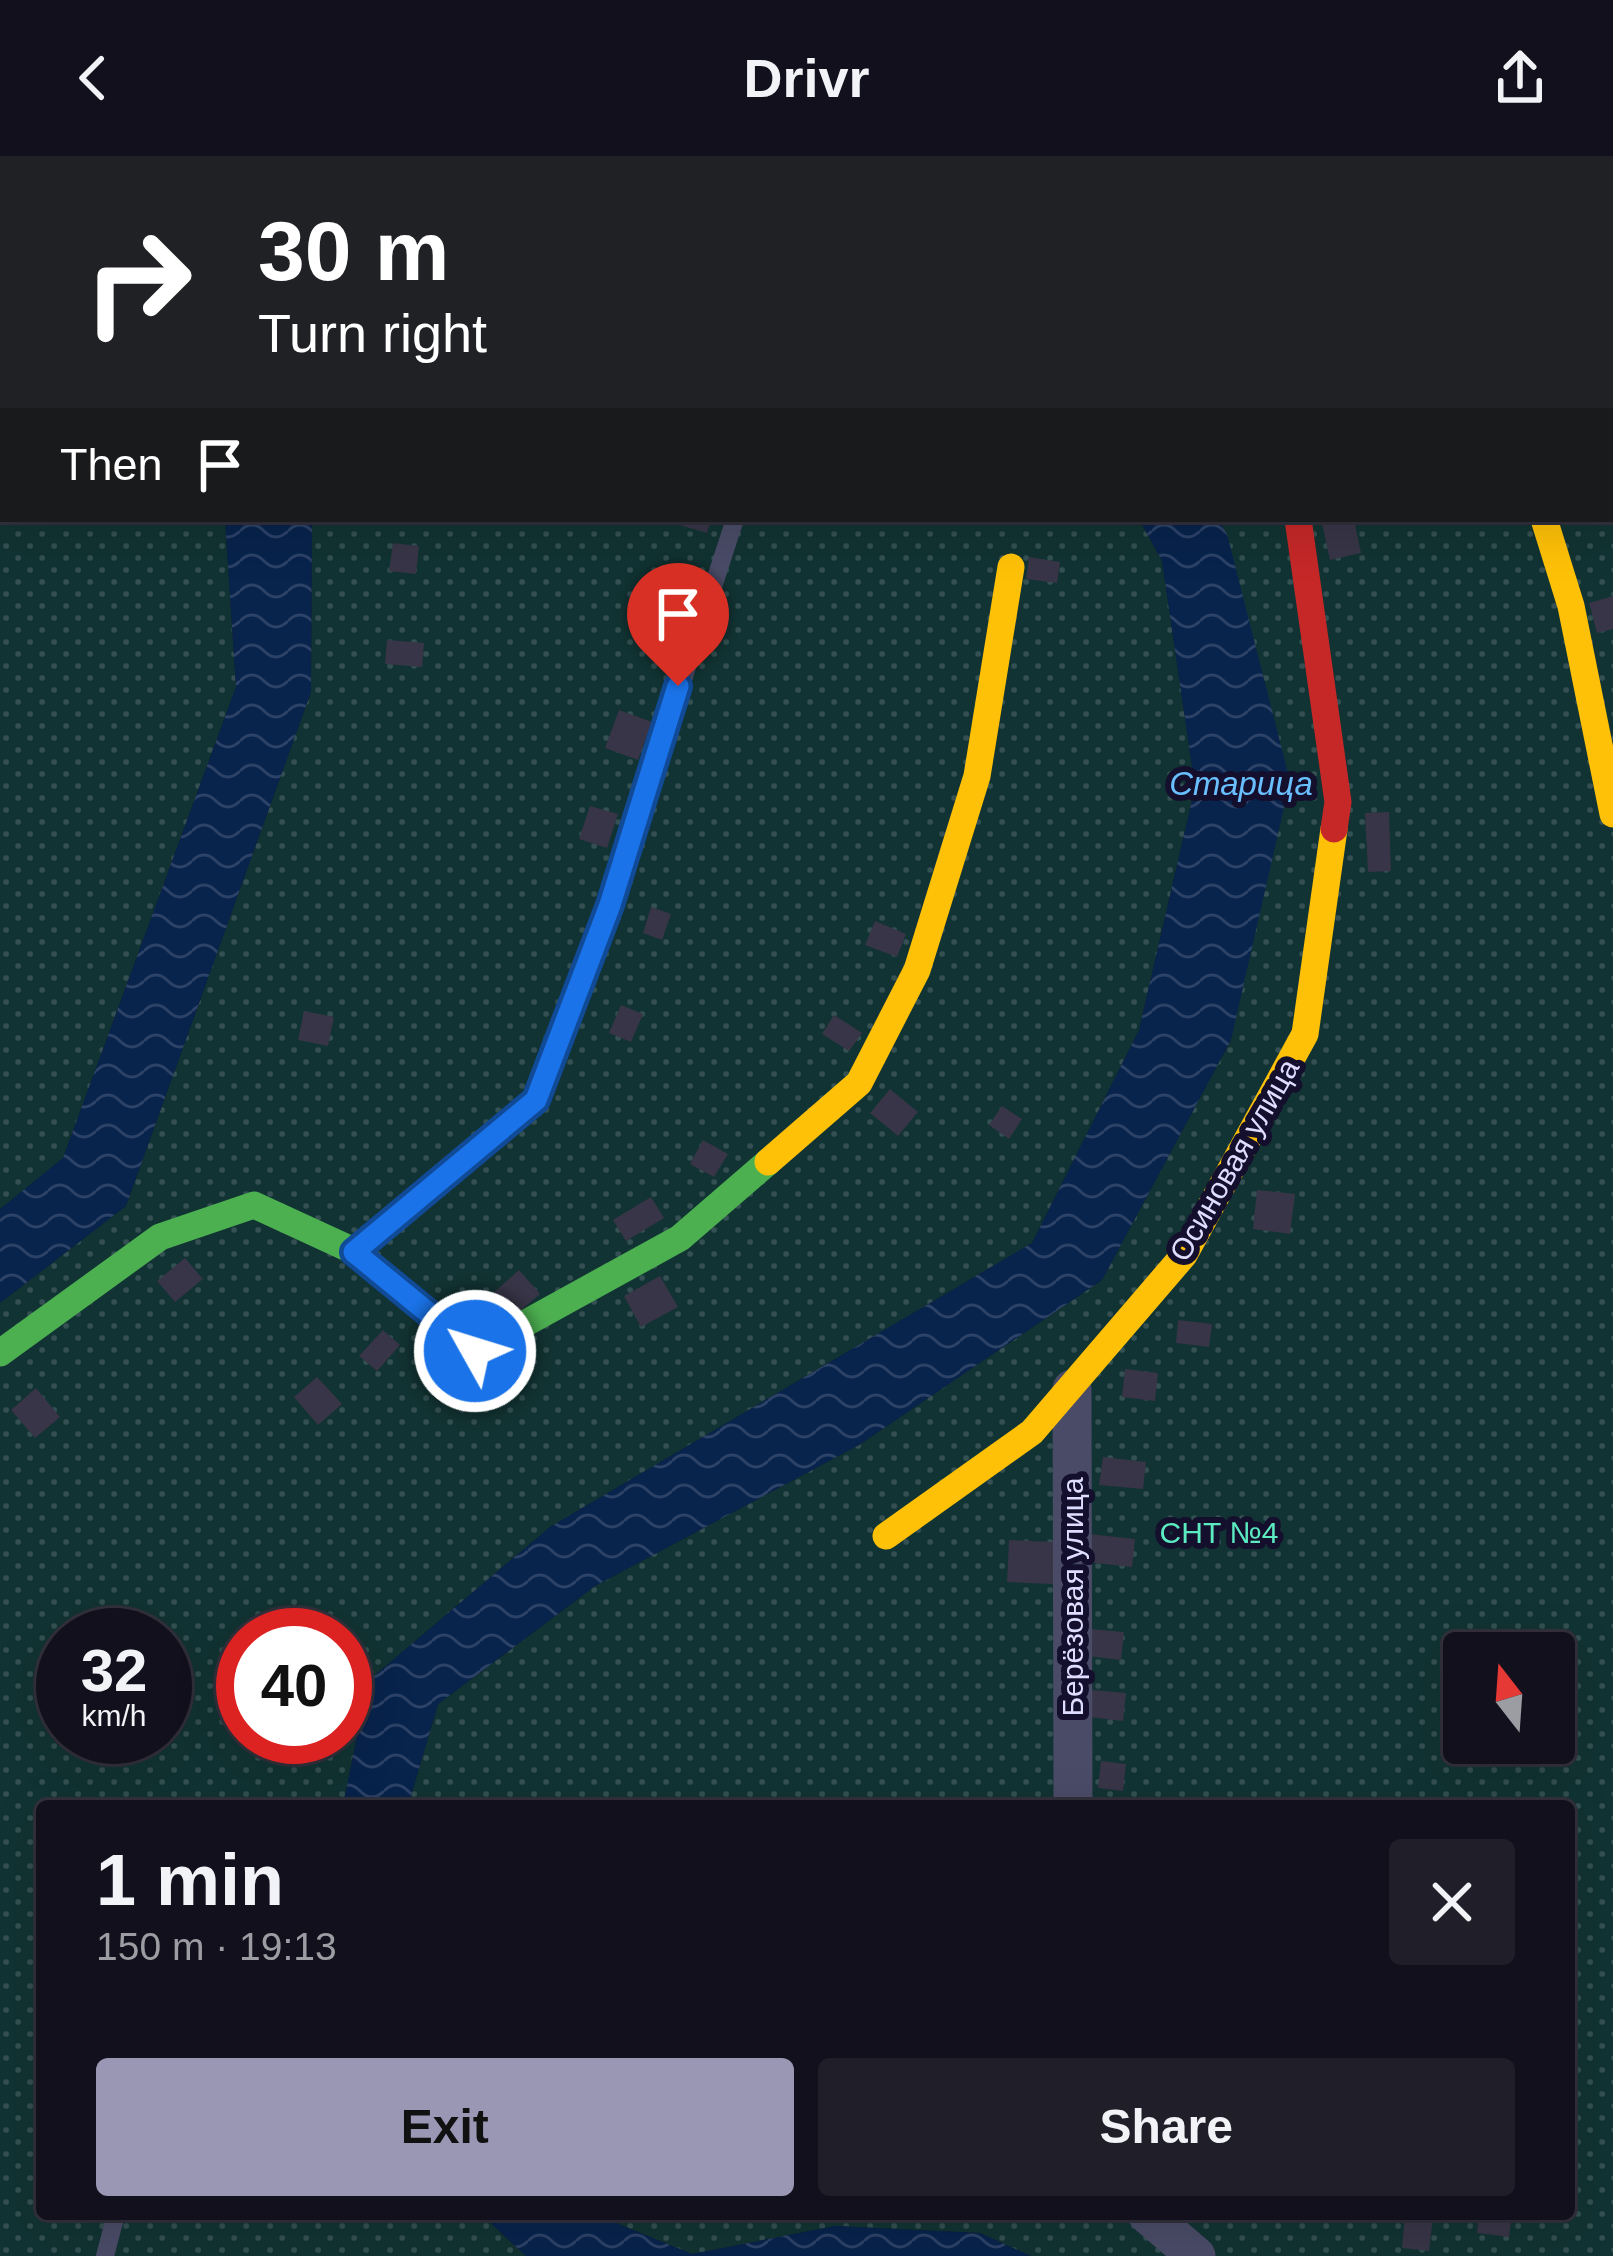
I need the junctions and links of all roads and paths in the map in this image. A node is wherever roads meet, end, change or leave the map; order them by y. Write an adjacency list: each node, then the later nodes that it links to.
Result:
1 (733, 522): 6 (lane)
2 (1298, 522): 8 (street, Осиновая улица)
3 (1545, 522): 5 (street)
4 (1011, 567): 6 (street)
5 (1613, 814)
6 (354, 1252): 7 (street)
7 (0, 1353)
8 (1072, 1388): 9 (street, Осиновая улица); 10 (street, Берёзовая улица)
9 (886, 1536)
10 (1073, 1800)
11 (114, 2220): 13 (lane)
12 (1155, 2220): 14 (street)
13 (105, 2256)
14 (1196, 2256)

